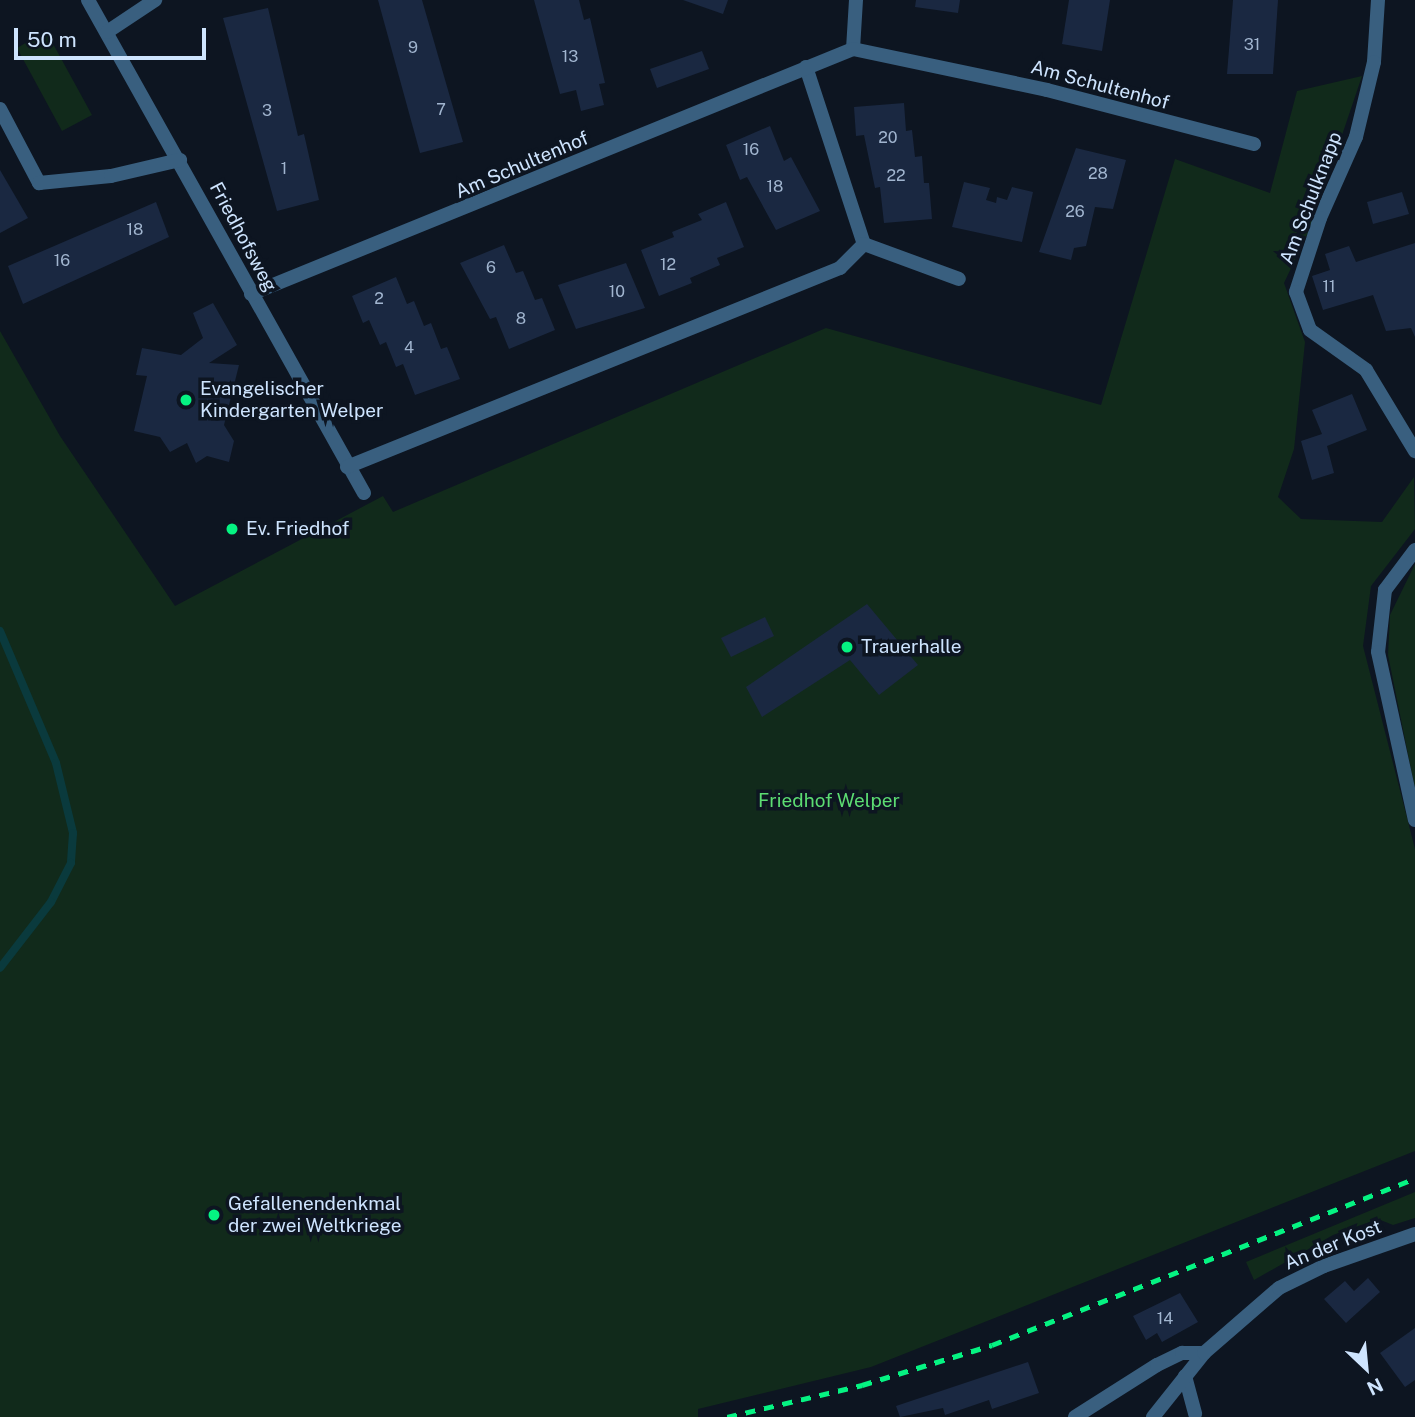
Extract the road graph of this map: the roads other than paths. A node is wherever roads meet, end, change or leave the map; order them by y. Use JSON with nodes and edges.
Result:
{"nodes":[{"id":1,"x":88,"y":0,"type":"edge"},
{"id":2,"x":155,"y":0,"type":"edge"},
{"id":3,"x":856,"y":0,"type":"edge"},
{"id":4,"x":1378,"y":0,"type":"edge"},
{"id":5,"x":107,"y":32,"type":"junction"},
{"id":6,"x":853,"y":49,"type":"junction"},
{"id":7,"x":806,"y":67,"type":"junction"},
{"id":8,"x":0,"y":109,"type":"edge"},
{"id":9,"x":1254,"y":144,"type":"dead end"},
{"id":10,"x":180,"y":160,"type":"junction"},
{"id":11,"x":864,"y":243,"type":"junction"},
{"id":12,"x":959,"y":279,"type":"dead end"},
{"id":13,"x":251,"y":294,"type":"junction"},
{"id":14,"x":1415,"y":451,"type":"edge"},
{"id":15,"x":347,"y":467,"type":"junction"},
{"id":16,"x":364,"y":493,"type":"dead end"},
{"id":17,"x":1415,"y":550,"type":"edge"},
{"id":18,"x":1415,"y":820,"type":"edge"},
{"id":19,"x":1415,"y":1234,"type":"edge"},
{"id":20,"x":1204,"y":1353,"type":"junction"},
{"id":21,"x":1185,"y":1376,"type":"junction"},
{"id":22,"x":1195,"y":1414,"type":"dead end"},
{"id":23,"x":1075,"y":1417,"type":"edge"},
{"id":24,"x":1153,"y":1417,"type":"edge"}],
"edges":[{"from":1,"to":5,"type":"street","name":"Friedhofsweg"},
{"from":2,"to":5,"type":"street"},
{"from":3,"to":6,"type":"street"},
{"from":4,"to":14,"type":"street","name":"Am Schulknapp"},
{"from":5,"to":10,"type":"street","name":"Friedhofsweg"},
{"from":6,"to":7,"type":"street","name":"Am Schultenhof"},
{"from":6,"to":9,"type":"street","name":"Am Schultenhof"},
{"from":7,"to":11,"type":"street"},
{"from":7,"to":13,"type":"street","name":"Am Schultenhof"},
{"from":8,"to":10,"type":"street"},
{"from":10,"to":13,"type":"street","name":"Friedhofsweg"},
{"from":11,"to":12,"type":"street"},
{"from":11,"to":15,"type":"street"},
{"from":13,"to":15,"type":"street","name":"Friedhofsweg"},
{"from":15,"to":16,"type":"street","name":"Friedhofsweg"},
{"from":17,"to":18,"type":"street"},
{"from":19,"to":20,"type":"street","name":"An der Kost"},
{"from":20,"to":21,"type":"street","name":"An der Kost"},
{"from":20,"to":23,"type":"street"},
{"from":21,"to":22,"type":"street"},
{"from":21,"to":24,"type":"street","name":"An der Kost"}]}
